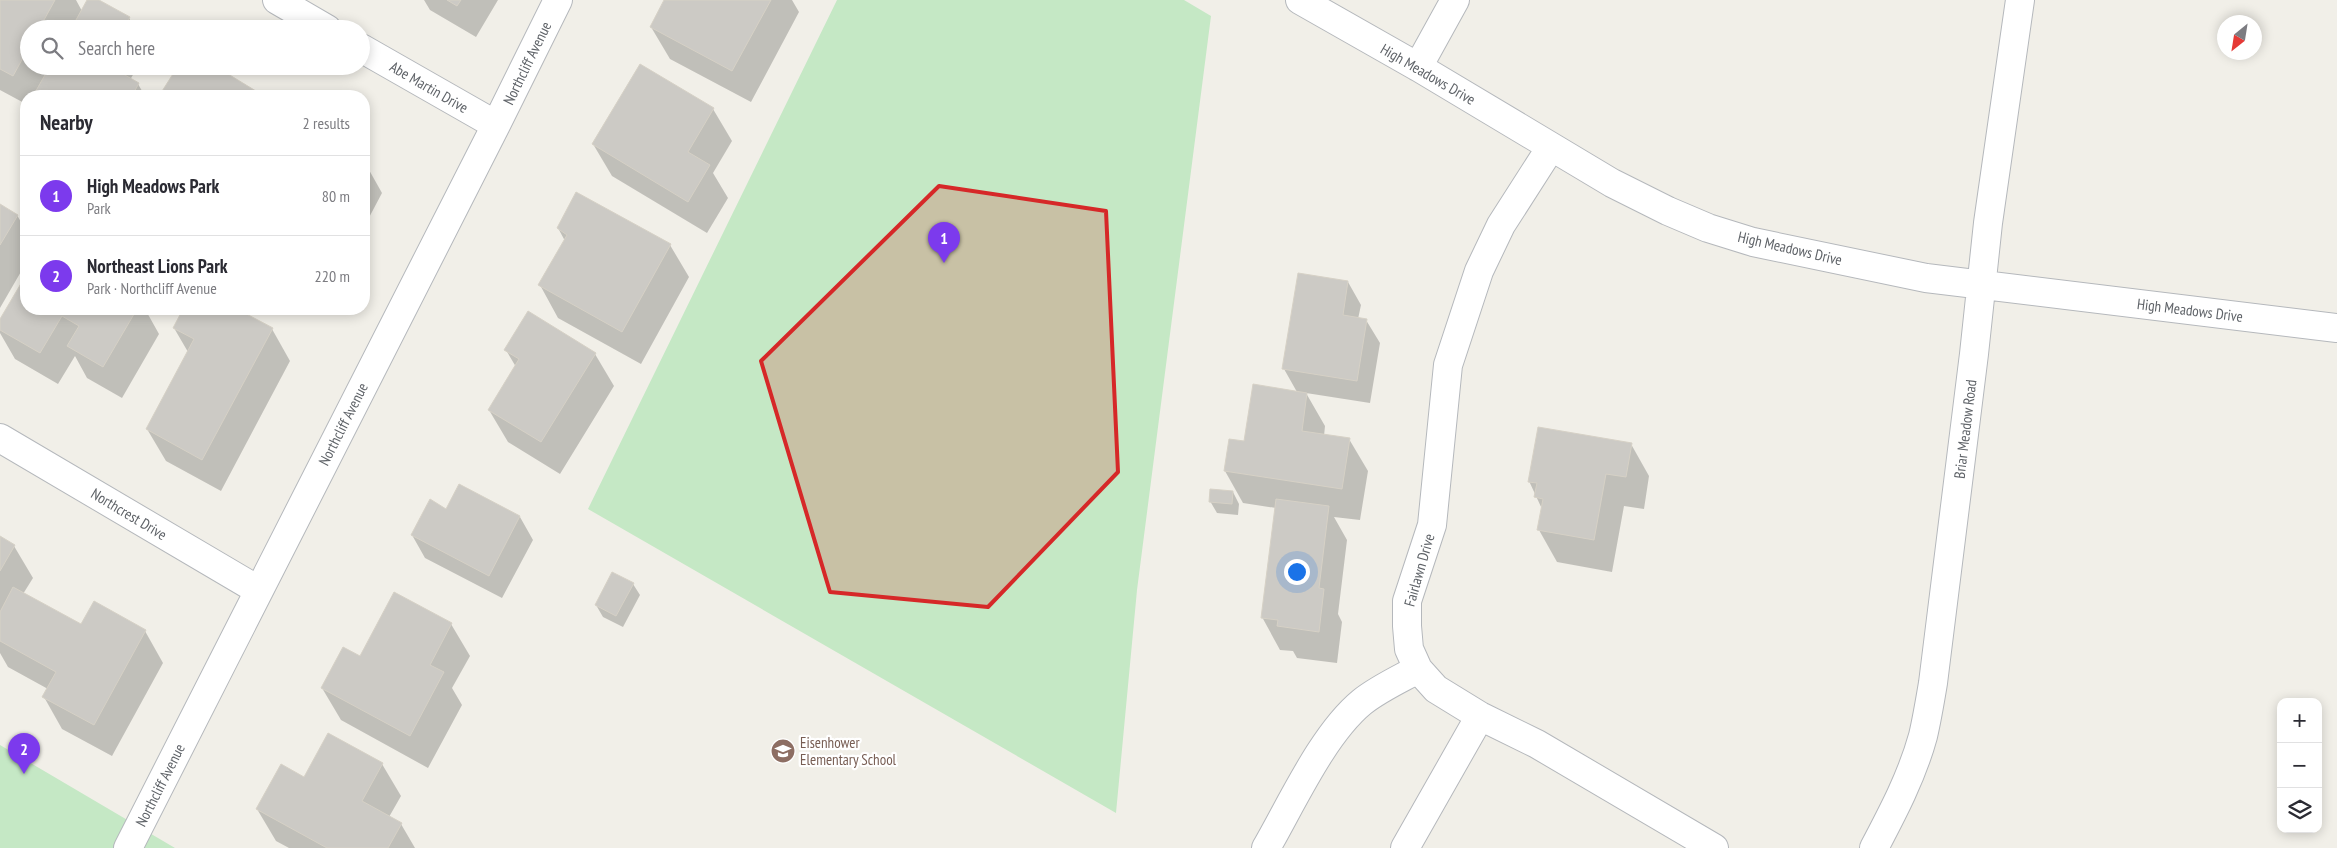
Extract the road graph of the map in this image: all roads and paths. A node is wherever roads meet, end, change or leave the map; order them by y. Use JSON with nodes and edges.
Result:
{"nodes":[{"id":1,"x":277,"y":0,"type":"edge"},
{"id":2,"x":558,"y":0,"type":"edge"},
{"id":3,"x":1300,"y":0,"type":"edge"},
{"id":4,"x":1455,"y":0,"type":"edge"},
{"id":5,"x":2020,"y":0,"type":"edge"},
{"id":6,"x":311,"y":20,"type":"edge"},
{"id":7,"x":370,"y":53,"type":"edge"},
{"id":8,"x":1418,"y":67,"type":"junction"},
{"id":9,"x":496,"y":125,"type":"junction"},
{"id":10,"x":1550,"y":146,"type":"junction"},
{"id":11,"x":1981,"y":285,"type":"junction"},
{"id":12,"x":2337,"y":328,"type":"edge"},
{"id":13,"x":0,"y":438,"type":"edge"},
{"id":14,"x":258,"y":590,"type":"junction"},
{"id":15,"x":1418,"y":669,"type":"junction"},
{"id":16,"x":1480,"y":716,"type":"junction"},
{"id":17,"x":128,"y":848,"type":"edge"},
{"id":18,"x":1266,"y":848,"type":"edge"},
{"id":19,"x":1405,"y":848,"type":"edge"},
{"id":20,"x":1714,"y":848,"type":"edge"},
{"id":21,"x":1874,"y":848,"type":"edge"}],
"edges":[{"from":1,"to":6,"type":"street"},
{"from":2,"to":9,"type":"street","name":"Northcliff Avenue"},
{"from":3,"to":8,"type":"street","name":"High Meadows Drive"},
{"from":4,"to":8,"type":"street"},
{"from":5,"to":11,"type":"street","name":"Briar Meadow Road"},
{"from":7,"to":9,"type":"street","name":"Abe Martin Drive"},
{"from":8,"to":10,"type":"street","name":"High Meadows Drive"},
{"from":9,"to":14,"type":"street","name":"Northcliff Avenue"},
{"from":10,"to":11,"type":"street","name":"High Meadows Drive"},
{"from":10,"to":15,"type":"street","name":"Fairlawn Drive"},
{"from":11,"to":12,"type":"street","name":"High Meadows Drive"},
{"from":11,"to":21,"type":"street","name":"Briar Meadow Road"},
{"from":13,"to":14,"type":"street","name":"Northcrest Drive"},
{"from":14,"to":17,"type":"street","name":"Northcliff Avenue"},
{"from":15,"to":16,"type":"street","name":"Fairlawn Drive"},
{"from":15,"to":18,"type":"street"},
{"from":16,"to":19,"type":"street"},
{"from":16,"to":20,"type":"street","name":"Fairlawn Drive"}]}
